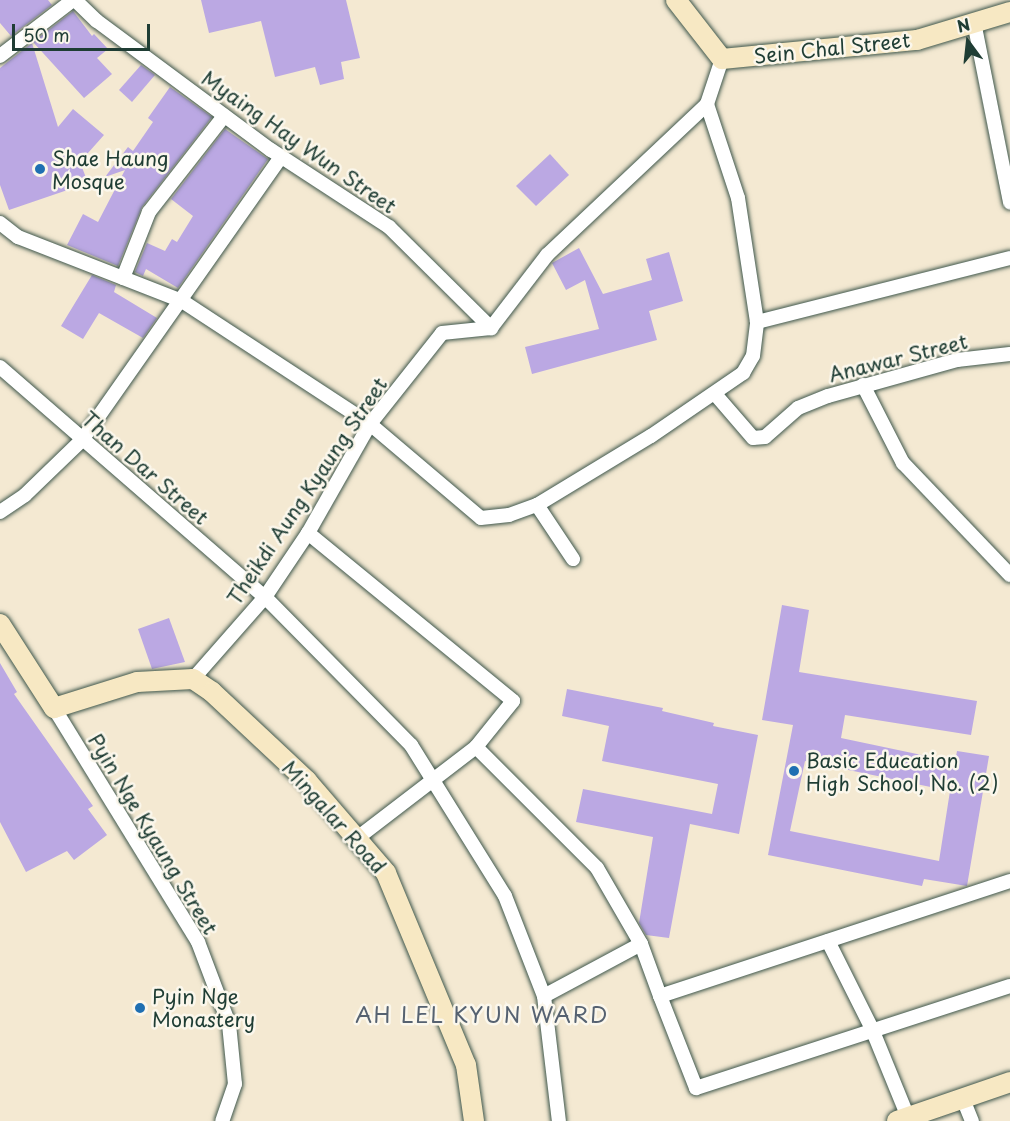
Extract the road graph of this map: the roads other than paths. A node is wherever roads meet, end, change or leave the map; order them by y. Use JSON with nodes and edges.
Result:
{"nodes":[{"id":1,"x":74,"y":0,"type":"edge"},
{"id":2,"x":676,"y":0,"type":"edge"},
{"id":3,"x":1010,"y":12,"type":"edge"},
{"id":4,"x":974,"y":22,"type":"junction"},
{"id":5,"x":0,"y":57,"type":"edge"},
{"id":6,"x":722,"y":59,"type":"junction"},
{"id":7,"x":707,"y":104,"type":"junction"},
{"id":8,"x":224,"y":116,"type":"junction"},
{"id":9,"x":282,"y":158,"type":"junction"},
{"id":10,"x":1010,"y":202,"type":"edge"},
{"id":11,"x":0,"y":223,"type":"edge"},
{"id":12,"x":1010,"y":258,"type":"edge"},
{"id":13,"x":123,"y":278,"type":"junction"},
{"id":14,"x":182,"y":301,"type":"junction"},
{"id":15,"x":757,"y":322,"type":"junction"},
{"id":16,"x":491,"y":328,"type":"junction"},
{"id":17,"x":1010,"y":354,"type":"edge"},
{"id":18,"x":0,"y":367,"type":"edge"},
{"id":19,"x":863,"y":385,"type":"junction"},
{"id":20,"x":715,"y":394,"type":"junction"},
{"id":21,"x":370,"y":424,"type":"junction"},
{"id":22,"x":82,"y":440,"type":"junction"},
{"id":23,"x":537,"y":505,"type":"junction"},
{"id":24,"x":0,"y":512,"type":"edge"},
{"id":25,"x":308,"y":533,"type":"junction"},
{"id":26,"x":573,"y":559,"type":"dead end"},
{"id":27,"x":1010,"y":575,"type":"edge"},
{"id":28,"x":265,"y":597,"type":"junction"},
{"id":29,"x":0,"y":624,"type":"edge"},
{"id":30,"x":193,"y":679,"type":"junction"},
{"id":31,"x":54,"y":708,"type":"junction"},
{"id":32,"x":476,"y":747,"type":"junction"},
{"id":33,"x":432,"y":781,"type":"junction"},
{"id":34,"x":356,"y":839,"type":"junction"},
{"id":35,"x":1010,"y":881,"type":"edge"},
{"id":36,"x":828,"y":941,"type":"junction"},
{"id":37,"x":641,"y":944,"type":"junction"},
{"id":38,"x":1010,"y":986,"type":"edge"},
{"id":39,"x":544,"y":996,"type":"junction"},
{"id":40,"x":660,"y":996,"type":"junction"},
{"id":41,"x":872,"y":1029,"type":"junction"},
{"id":42,"x":1010,"y":1082,"type":"edge"},
{"id":43,"x":963,"y":1099,"type":"junction"},
{"id":44,"x":903,"y":1119,"type":"edge"},
{"id":45,"x":222,"y":1121,"type":"edge"},
{"id":46,"x":474,"y":1121,"type":"edge"},
{"id":47,"x":559,"y":1121,"type":"edge"},
{"id":48,"x":972,"y":1121,"type":"edge"}],
"edges":[{"from":1,"to":5,"type":"street"},
{"from":1,"to":8,"type":"street","name":"Myaing Hay Wun Street"},
{"from":2,"to":6,"type":"main road"},
{"from":3,"to":4,"type":"main road","name":"Sein Chal Street"},
{"from":4,"to":6,"type":"main road","name":"Sein Chal Street"},
{"from":4,"to":10,"type":"street"},
{"from":6,"to":7,"type":"street"},
{"from":7,"to":15,"type":"street"},
{"from":7,"to":16,"type":"street"},
{"from":8,"to":9,"type":"street","name":"Myaing Hay Wun Street"},
{"from":8,"to":13,"type":"street"},
{"from":9,"to":14,"type":"street"},
{"from":9,"to":16,"type":"street","name":"Myaing Hay Wun Street"},
{"from":11,"to":13,"type":"street"},
{"from":12,"to":15,"type":"street"},
{"from":13,"to":14,"type":"street"},
{"from":14,"to":21,"type":"street"},
{"from":14,"to":22,"type":"street"},
{"from":15,"to":20,"type":"street"},
{"from":16,"to":21,"type":"street","name":"Theikdi Aung Kyaung Street"},
{"from":17,"to":19,"type":"street","name":"Anawar Street"},
{"from":18,"to":22,"type":"street","name":"Than Dar Street"},
{"from":19,"to":20,"type":"street","name":"Anawar Street"},
{"from":19,"to":27,"type":"street"},
{"from":20,"to":23,"type":"street"},
{"from":21,"to":23,"type":"street"},
{"from":21,"to":25,"type":"street","name":"Theikdi Aung Kyaung Street"},
{"from":22,"to":24,"type":"street"},
{"from":22,"to":28,"type":"street","name":"Than Dar Street"},
{"from":23,"to":26,"type":"street"},
{"from":25,"to":28,"type":"street","name":"Theikdi Aung Kyaung Street"},
{"from":25,"to":32,"type":"street"},
{"from":28,"to":30,"type":"street","name":"Theikdi Aung Kyaung Street"},
{"from":28,"to":33,"type":"street","name":"Than Dar Street"},
{"from":29,"to":31,"type":"main road"},
{"from":30,"to":31,"type":"main road"},
{"from":30,"to":34,"type":"main road","name":"Mingalar Road"},
{"from":31,"to":45,"type":"street","name":"Pyin Nge Kyaung Street"},
{"from":32,"to":33,"type":"street"},
{"from":32,"to":37,"type":"street"},
{"from":33,"to":34,"type":"street"},
{"from":33,"to":39,"type":"street","name":"Than Dar Street"},
{"from":34,"to":46,"type":"main road","name":"Mingalar Road"},
{"from":35,"to":36,"type":"street"},
{"from":36,"to":40,"type":"street"},
{"from":36,"to":41,"type":"street"},
{"from":37,"to":39,"type":"street"},
{"from":37,"to":40,"type":"street"},
{"from":38,"to":41,"type":"street"},
{"from":39,"to":47,"type":"street","name":"Than Dar Street"},
{"from":40,"to":41,"type":"street"},
{"from":41,"to":44,"type":"street"},
{"from":42,"to":43,"type":"main road"},
{"from":43,"to":44,"type":"main road"},
{"from":43,"to":48,"type":"street"}]}
